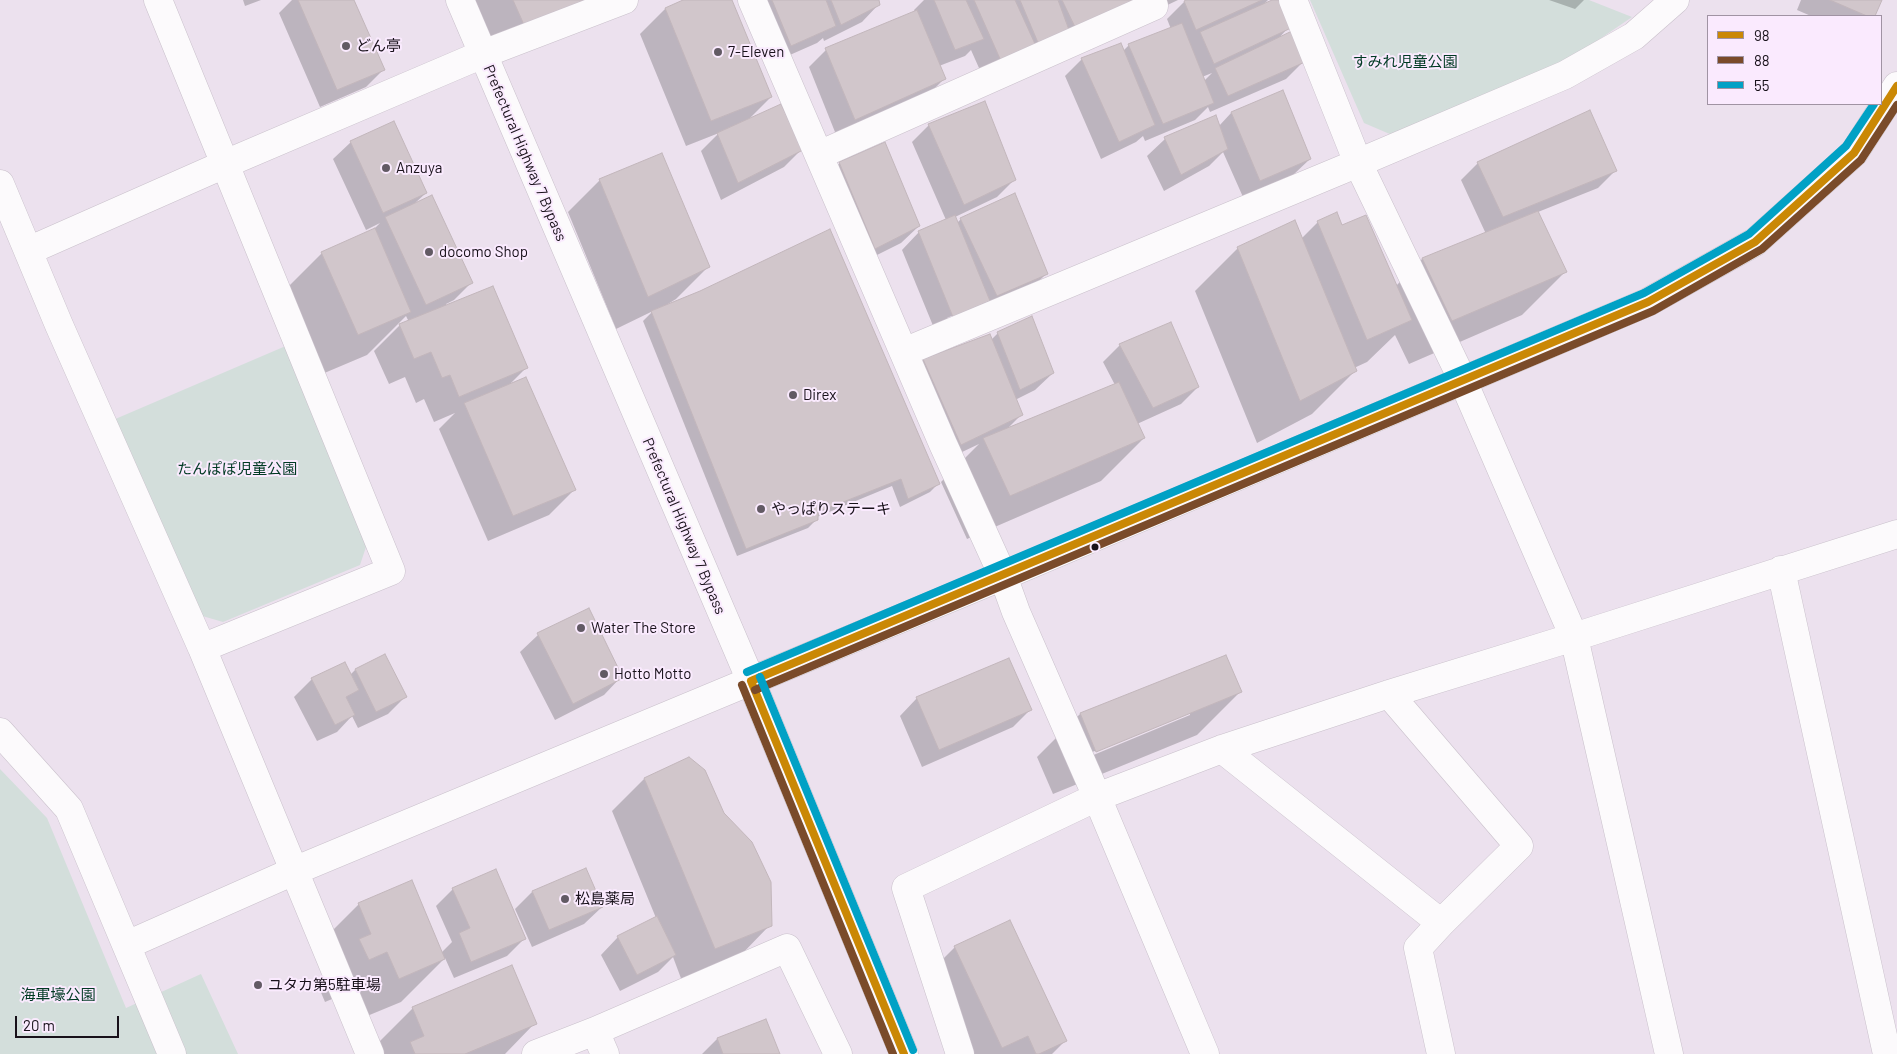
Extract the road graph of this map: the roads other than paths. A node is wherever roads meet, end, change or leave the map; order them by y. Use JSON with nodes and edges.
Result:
{"nodes":[{"id":1,"x":158,"y":0,"type":"edge"},
{"id":2,"x":460,"y":0,"type":"edge"},
{"id":3,"x":624,"y":0,"type":"edge"},
{"id":4,"x":752,"y":0,"type":"edge"},
{"id":5,"x":1152,"y":0,"type":"edge"},
{"id":6,"x":1293,"y":0,"type":"edge"},
{"id":7,"x":1675,"y":0,"type":"edge"},
{"id":8,"x":483,"y":54,"type":"junction"},
{"id":9,"x":1897,"y":86,"type":"edge"},
{"id":10,"x":819,"y":155,"type":"junction"},
{"id":11,"x":1358,"y":163,"type":"junction"},
{"id":12,"x":225,"y":164,"type":"junction"},
{"id":13,"x":0,"y":184,"type":"edge"},
{"id":14,"x":28,"y":251,"type":"junction"},
{"id":15,"x":904,"y":352,"type":"junction"},
{"id":16,"x":1464,"y":381,"type":"junction"},
{"id":17,"x":1897,"y":534,"type":"edge"},
{"id":18,"x":1781,"y":570,"type":"junction"},
{"id":19,"x":1003,"y":576,"type":"junction"},
{"id":20,"x":1574,"y":638,"type":"junction"},
{"id":21,"x":202,"y":648,"type":"junction"},
{"id":22,"x":752,"y":681,"type":"junction"},
{"id":23,"x":1389,"y":694,"type":"junction"},
{"id":24,"x":0,"y":732,"type":"edge"},
{"id":25,"x":1222,"y":749,"type":"junction"},
{"id":26,"x":1097,"y":797,"type":"junction"},
{"id":27,"x":294,"y":872,"type":"junction"},
{"id":28,"x":1441,"y":923,"type":"junction"},
{"id":29,"x":127,"y":945,"type":"junction"},
{"id":30,"x":600,"y":1042,"type":"edge"},
{"id":31,"x":172,"y":1054,"type":"edge"},
{"id":32,"x":370,"y":1054,"type":"edge"},
{"id":33,"x":536,"y":1054,"type":"edge"},
{"id":34,"x":838,"y":1054,"type":"edge"},
{"id":35,"x":904,"y":1054,"type":"edge"},
{"id":36,"x":960,"y":1054,"type":"edge"},
{"id":37,"x":1205,"y":1054,"type":"edge"},
{"id":38,"x":1440,"y":1054,"type":"edge"},
{"id":39,"x":1669,"y":1054,"type":"edge"},
{"id":40,"x":1887,"y":1054,"type":"edge"}],
"edges":[{"from":1,"to":12,"type":"street"},
{"from":2,"to":8,"type":"street","name":"Prefectural Highway 7 Bypass"},
{"from":3,"to":8,"type":"street"},
{"from":4,"to":10,"type":"street"},
{"from":5,"to":10,"type":"street"},
{"from":6,"to":11,"type":"street"},
{"from":7,"to":11,"type":"street"},
{"from":8,"to":12,"type":"street"},
{"from":8,"to":22,"type":"street","name":"Prefectural Highway 7 Bypass"},
{"from":9,"to":16,"type":"street"},
{"from":10,"to":15,"type":"street"},
{"from":11,"to":15,"type":"street"},
{"from":11,"to":16,"type":"street"},
{"from":12,"to":14,"type":"street"},
{"from":12,"to":21,"type":"street"},
{"from":13,"to":14,"type":"street"},
{"from":14,"to":21,"type":"street"},
{"from":15,"to":19,"type":"street"},
{"from":16,"to":19,"type":"street"},
{"from":16,"to":20,"type":"street"},
{"from":17,"to":18,"type":"street"},
{"from":18,"to":20,"type":"street"},
{"from":18,"to":40,"type":"street"},
{"from":19,"to":22,"type":"street"},
{"from":19,"to":26,"type":"street"},
{"from":20,"to":23,"type":"street"},
{"from":20,"to":39,"type":"street"},
{"from":21,"to":27,"type":"street"},
{"from":22,"to":27,"type":"street"},
{"from":22,"to":35,"type":"street","name":"Prefectural Highway 7 Bypass"},
{"from":23,"to":25,"type":"street"},
{"from":23,"to":28,"type":"street"},
{"from":24,"to":29,"type":"street"},
{"from":25,"to":26,"type":"street"},
{"from":25,"to":28,"type":"street"},
{"from":26,"to":36,"type":"street"},
{"from":26,"to":37,"type":"street"},
{"from":27,"to":29,"type":"street"},
{"from":27,"to":32,"type":"street"},
{"from":28,"to":38,"type":"street"},
{"from":29,"to":31,"type":"street"},
{"from":30,"to":33,"type":"street"},
{"from":30,"to":34,"type":"street"}]}
